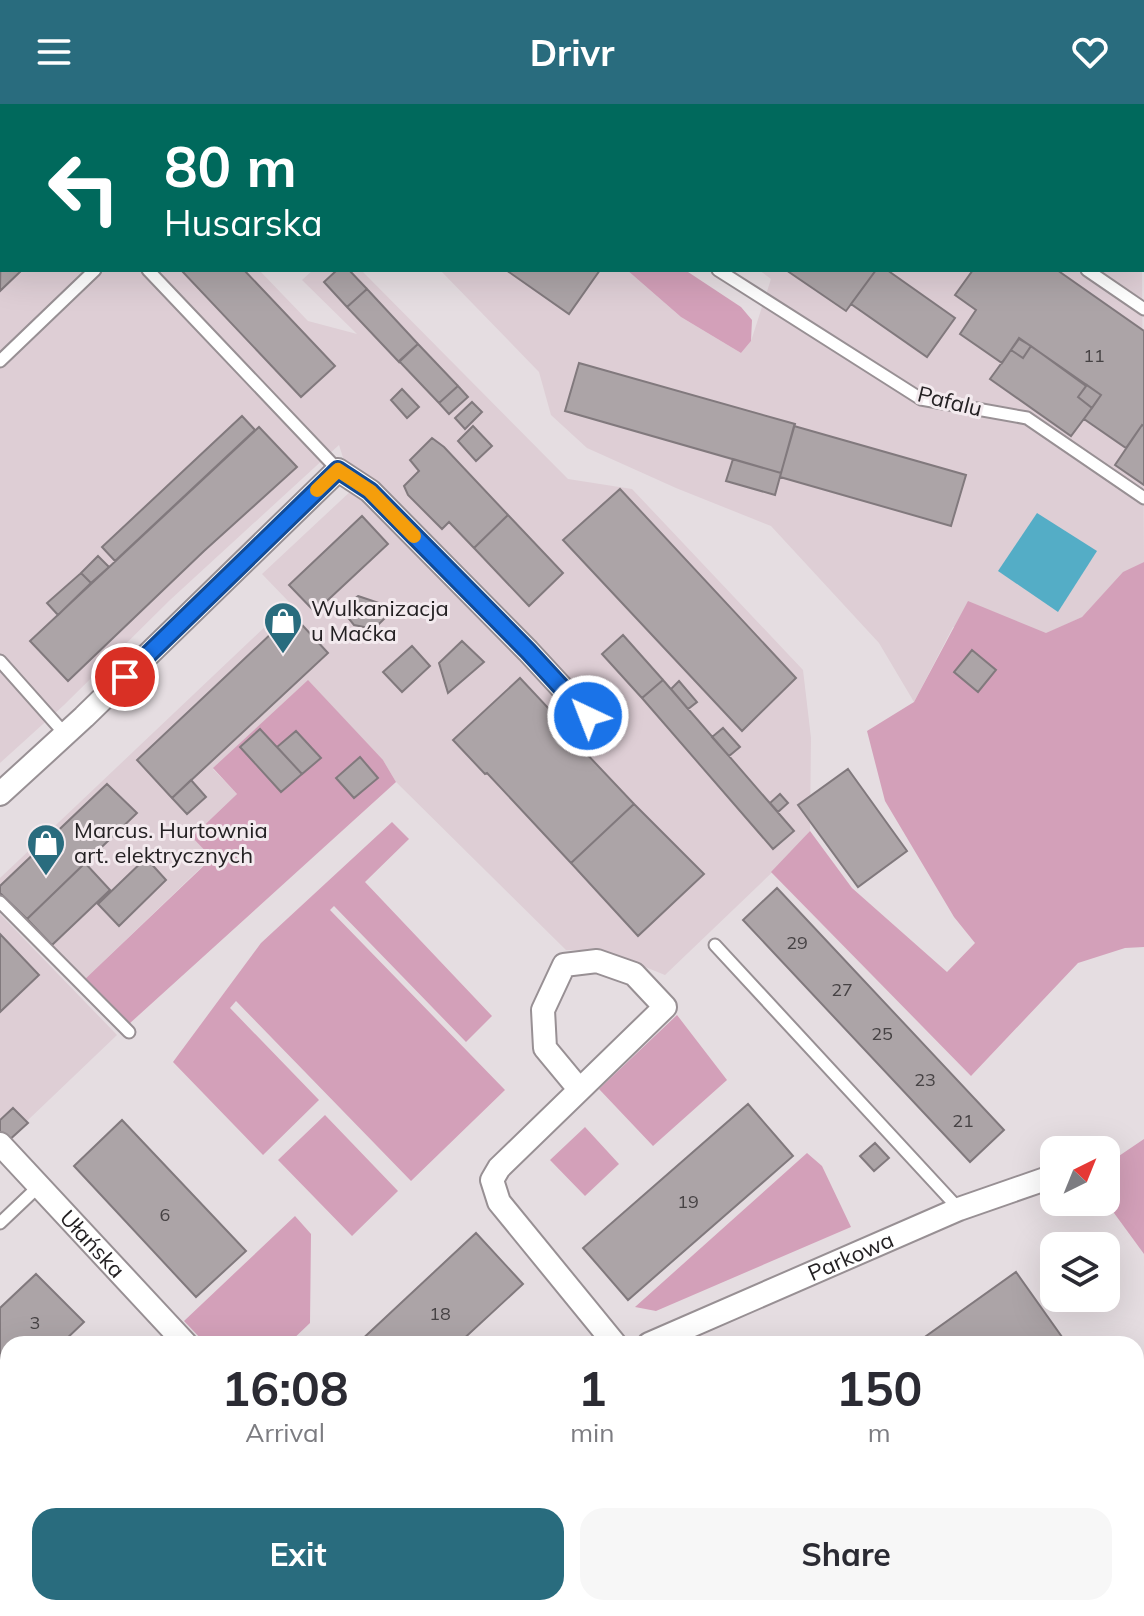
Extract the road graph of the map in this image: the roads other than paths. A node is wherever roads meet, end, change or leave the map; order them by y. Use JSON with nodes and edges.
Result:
{"nodes":[{"id":1,"x":93,"y":272,"type":"edge"},
{"id":2,"x":150,"y":272,"type":"edge"},
{"id":3,"x":721,"y":272,"type":"edge"},
{"id":4,"x":1090,"y":272,"type":"edge"},
{"id":5,"x":1144,"y":309,"type":"edge"},
{"id":6,"x":0,"y":361,"type":"edge"},
{"id":7,"x":338,"y":470,"type":"junction"},
{"id":8,"x":1144,"y":498,"type":"edge"},
{"id":9,"x":0,"y":661,"type":"edge"},
{"id":10,"x":588,"y":716,"type":"dead end"},
{"id":11,"x":65,"y":734,"type":"junction"},
{"id":12,"x":0,"y":794,"type":"edge"},
{"id":13,"x":0,"y":902,"type":"edge"},
{"id":14,"x":715,"y":945,"type":"dead end"},
{"id":15,"x":129,"y":1032,"type":"dead end"},
{"id":16,"x":579,"y":1089,"type":"junction"},
{"id":17,"x":0,"y":1144,"type":"edge"},
{"id":18,"x":1040,"y":1181,"type":"edge"},
{"id":19,"x":39,"y":1186,"type":"junction"},
{"id":20,"x":959,"y":1209,"type":"junction"},
{"id":21,"x":0,"y":1223,"type":"edge"},
{"id":22,"x":171,"y":1336,"type":"edge"},
{"id":23,"x":608,"y":1336,"type":"edge"},
{"id":24,"x":690,"y":1336,"type":"edge"}],
"edges":[{"from":1,"to":6,"type":"lane"},
{"from":2,"to":7,"type":"lane"},
{"from":3,"to":8,"type":"lane","name":"Pafalu"},
{"from":4,"to":5,"type":"lane"},
{"from":7,"to":10,"type":"street"},
{"from":7,"to":11,"type":"street"},
{"from":9,"to":11,"type":"lane"},
{"from":11,"to":12,"type":"street"},
{"from":13,"to":15,"type":"lane"},
{"from":14,"to":20,"type":"lane"},
{"from":16,"to":16,"type":"street"},
{"from":16,"to":23,"type":"street"},
{"from":17,"to":19,"type":"street","name":"Ułańska"},
{"from":18,"to":20,"type":"street","name":"Parkowa"},
{"from":19,"to":21,"type":"lane"},
{"from":19,"to":22,"type":"street","name":"Ułańska"},
{"from":20,"to":24,"type":"street","name":"Parkowa"}]}
